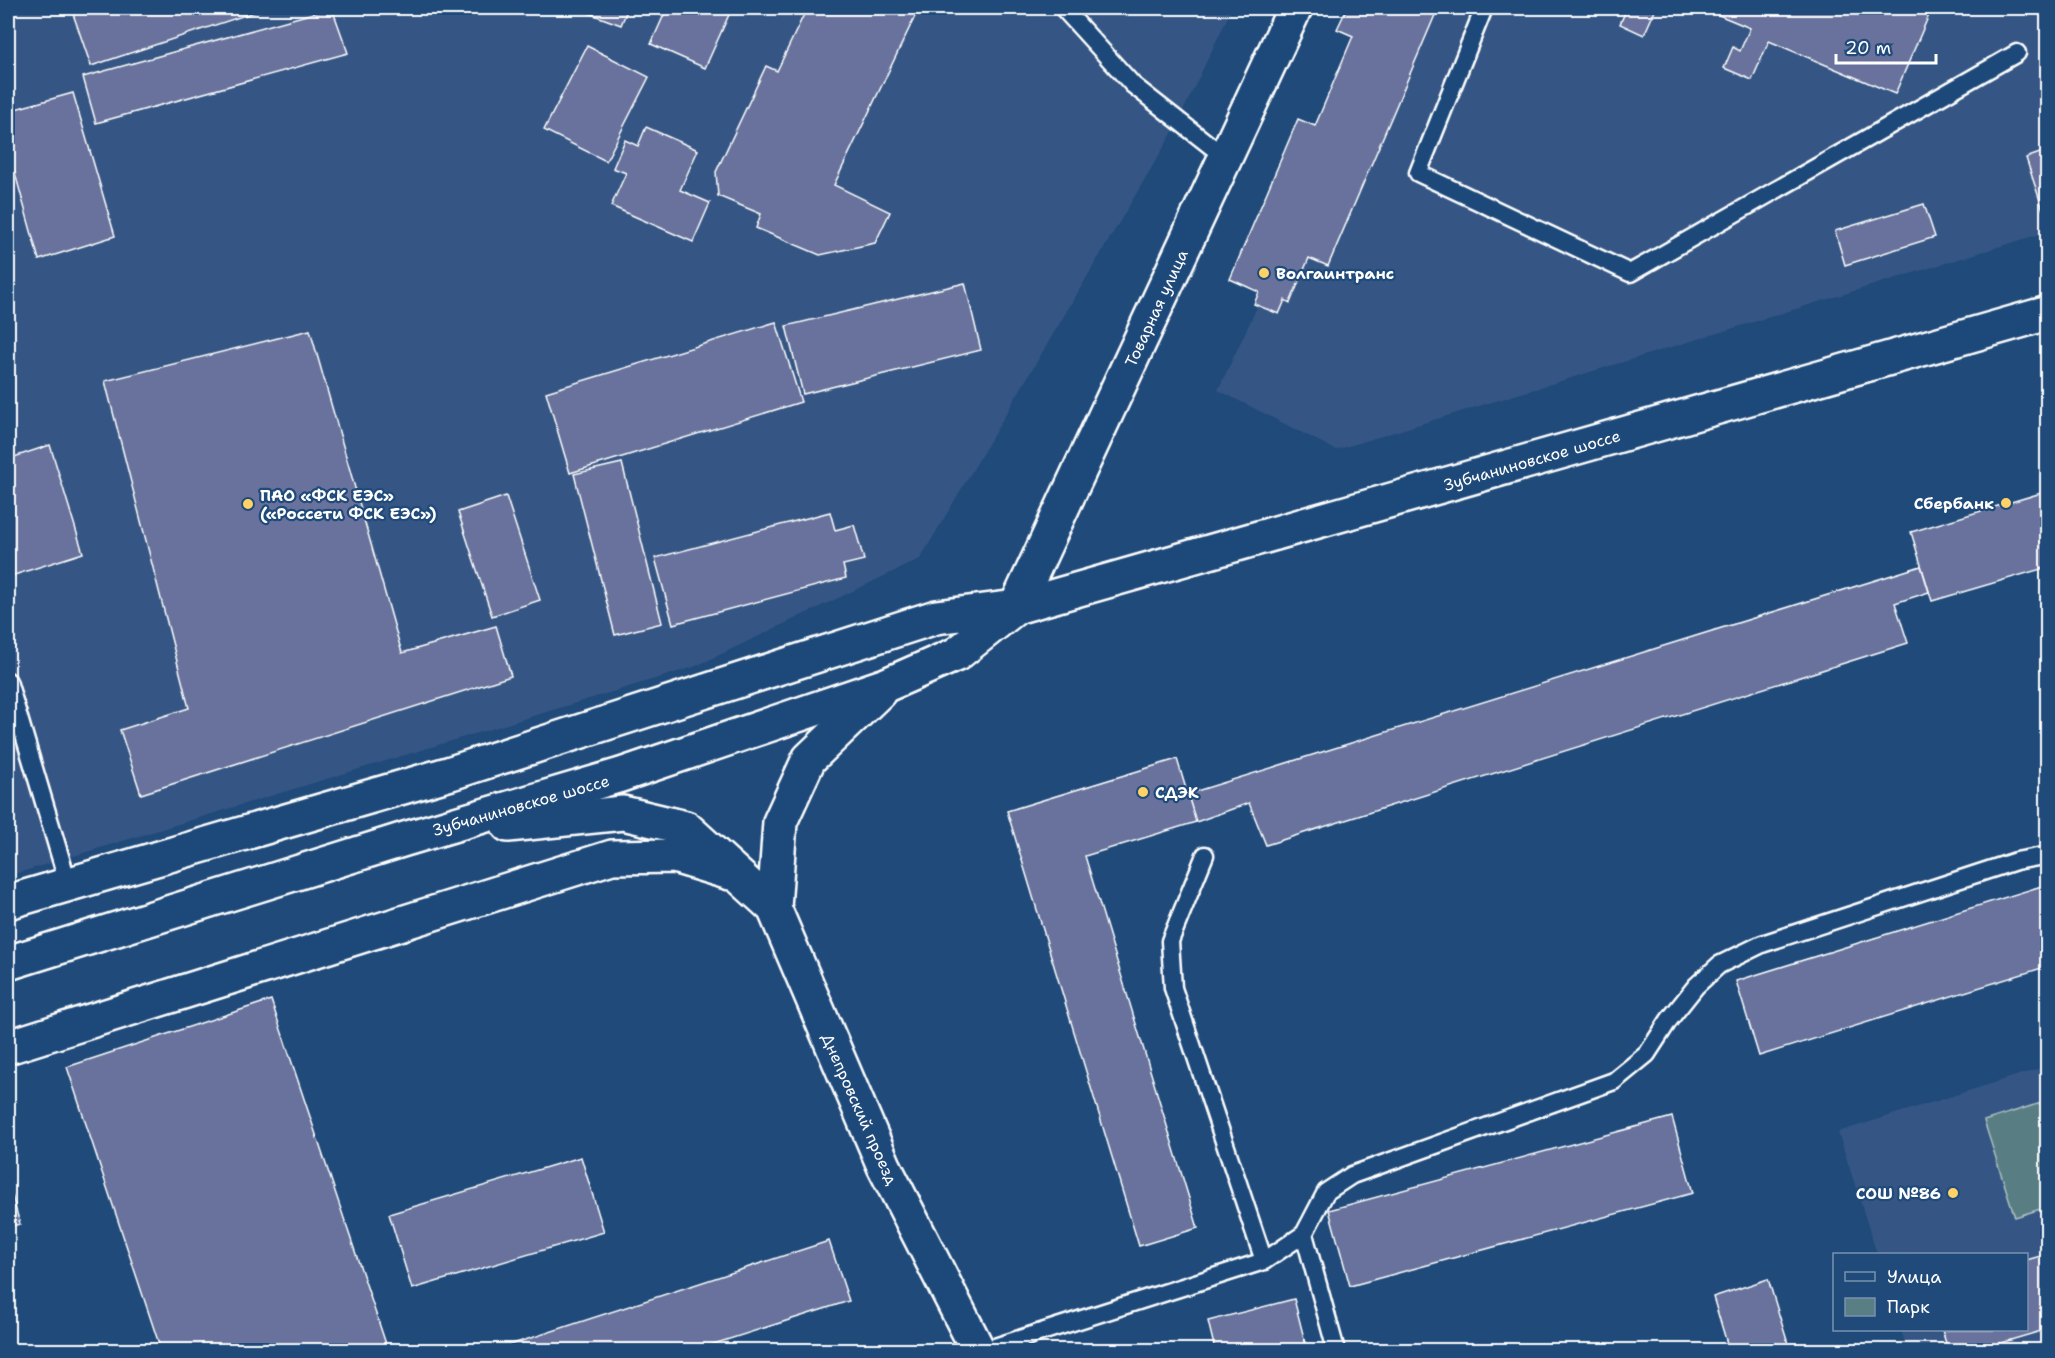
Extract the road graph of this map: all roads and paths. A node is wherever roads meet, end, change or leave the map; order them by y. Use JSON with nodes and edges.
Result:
{"nodes":[{"id":1,"x":1063,"y":8,"type":"edge"},
{"id":2,"x":1295,"y":8,"type":"edge"},
{"id":3,"x":1484,"y":8,"type":"edge"},
{"id":4,"x":2017,"y":53,"type":"dead end"},
{"id":5,"x":1226,"y":158,"type":"junction"},
{"id":6,"x":2048,"y":313,"type":"edge"},
{"id":7,"x":1016,"y":607,"type":"junction"},
{"id":8,"x":8,"y":681,"type":"edge"},
{"id":9,"x":886,"y":685,"type":"junction"},
{"id":10,"x":451,"y":773,"type":"junction"},
{"id":11,"x":405,"y":839,"type":"junction"},
{"id":12,"x":1205,"y":855,"type":"dead end"},
{"id":13,"x":2048,"y":855,"type":"edge"},
{"id":14,"x":735,"y":875,"type":"junction"},
{"id":15,"x":68,"y":883,"type":"junction"},
{"id":16,"x":8,"y":902,"type":"edge"},
{"id":17,"x":774,"y":908,"type":"junction"},
{"id":18,"x":8,"y":963,"type":"edge"},
{"id":19,"x":8,"y":1047,"type":"edge"},
{"id":20,"x":1304,"y":1234,"type":"junction"},
{"id":21,"x":1264,"y":1261,"type":"junction"},
{"id":22,"x":978,"y":1350,"type":"edge"},
{"id":23,"x":985,"y":1350,"type":"edge"},
{"id":24,"x":1336,"y":1350,"type":"edge"}],
"edges":[{"from":1,"to":5,"type":"lane"},
{"from":2,"to":5,"type":"main road","name":"Товарная улица"},
{"from":3,"to":4,"type":"lane"},
{"from":5,"to":7,"type":"main road","name":"Товарная улица"},
{"from":6,"to":7,"type":"main road","name":"Зубчаниновское шоссе"},
{"from":7,"to":9,"type":"main road","name":"Зубчаниновское шоссе"},
{"from":7,"to":10,"type":"main road","name":"Зубчаниновское шоссе"},
{"from":8,"to":15,"type":"lane"},
{"from":9,"to":11,"type":"main road","name":"Зубчаниновское шоссе"},
{"from":9,"to":17,"type":"main road"},
{"from":10,"to":11,"type":"main road"},
{"from":10,"to":15,"type":"main road","name":"Зубчаниновское шоссе"},
{"from":11,"to":14,"type":"main road","name":"Днепровский проезд"},
{"from":11,"to":18,"type":"main road","name":"Зубчаниновское шоссе"},
{"from":12,"to":21,"type":"lane"},
{"from":13,"to":20,"type":"lane"},
{"from":14,"to":17,"type":"main road","name":"Днепровский проезд"},
{"from":14,"to":19,"type":"main road"},
{"from":15,"to":16,"type":"main road","name":"Зубчаниновское шоссе"},
{"from":17,"to":22,"type":"main road","name":"Днепровский проезд"},
{"from":20,"to":21,"type":"lane"},
{"from":20,"to":24,"type":"lane"},
{"from":21,"to":23,"type":"lane"}]}
